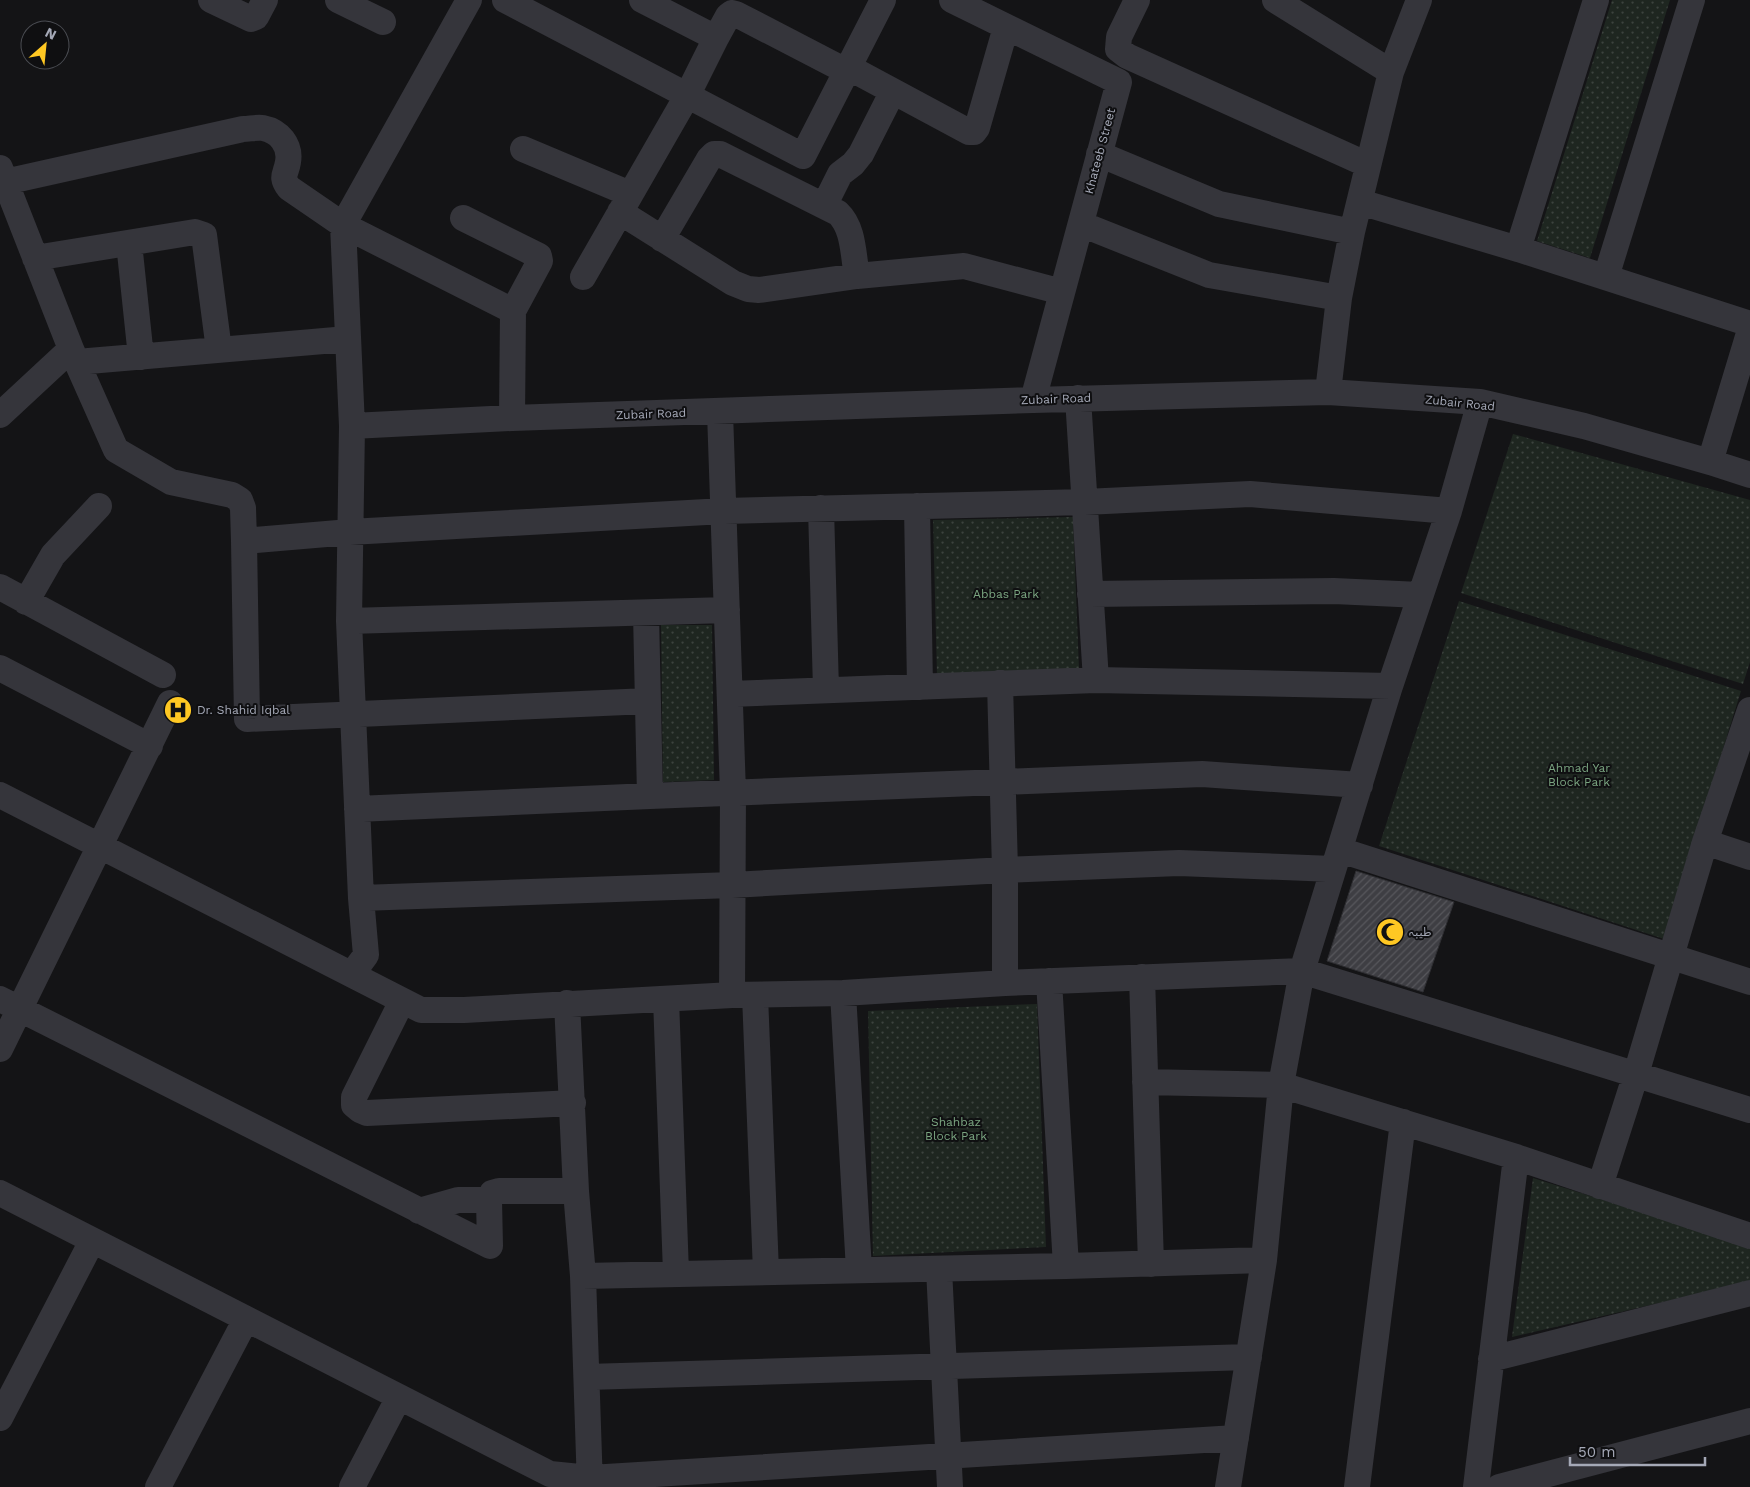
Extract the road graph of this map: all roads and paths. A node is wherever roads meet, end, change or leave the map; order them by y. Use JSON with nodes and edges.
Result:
{"nodes":[{"id":1,"x":211,"y":0,"type":"edge"},
{"id":2,"x":265,"y":0,"type":"edge"},
{"id":3,"x":338,"y":0,"type":"edge"},
{"id":4,"x":469,"y":0,"type":"edge"},
{"id":5,"x":505,"y":0,"type":"edge"},
{"id":6,"x":642,"y":0,"type":"edge"},
{"id":7,"x":883,"y":0,"type":"edge"},
{"id":8,"x":952,"y":0,"type":"edge"},
{"id":9,"x":1137,"y":0,"type":"edge"},
{"id":10,"x":1275,"y":0,"type":"edge"},
{"id":11,"x":1419,"y":0,"type":"edge"},
{"id":12,"x":1596,"y":0,"type":"edge"},
{"id":13,"x":1692,"y":0,"type":"edge"},
{"id":14,"x":383,"y":22,"type":"dead end"},
{"id":15,"x":1006,"y":27,"type":"junction"},
{"id":16,"x":716,"y":38,"type":"junction"},
{"id":17,"x":1127,"y":56,"type":"junction"},
{"id":18,"x":847,"y":69,"type":"junction"},
{"id":19,"x":1391,"y":72,"type":"junction"},
{"id":20,"x":1119,"y":82,"type":"junction"},
{"id":21,"x":893,"y":91,"type":"junction"},
{"id":22,"x":687,"y":96,"type":"junction"},
{"id":23,"x":523,"y":149,"type":"dead end"},
{"id":24,"x":1100,"y":154,"type":"junction"},
{"id":25,"x":1368,"y":165,"type":"junction"},
{"id":26,"x":3,"y":175,"type":"edge"},
{"id":27,"x":1360,"y":202,"type":"junction"},
{"id":28,"x":625,"y":203,"type":"junction"},
{"id":29,"x":824,"y":206,"type":"junction"},
{"id":30,"x":463,"y":218,"type":"dead end"},
{"id":31,"x":343,"y":224,"type":"junction"},
{"id":32,"x":1080,"y":224,"type":"junction"},
{"id":33,"x":1352,"y":232,"type":"junction"},
{"id":34,"x":662,"y":238,"type":"junction"},
{"id":35,"x":129,"y":243,"type":"junction"},
{"id":36,"x":1518,"y":249,"type":"junction"},
{"id":37,"x":35,"y":258,"type":"junction"},
{"id":38,"x":857,"y":276,"type":"junction"},
{"id":39,"x":583,"y":277,"type":"dead end"},
{"id":40,"x":1606,"y":277,"type":"junction"},
{"id":41,"x":1062,"y":292,"type":"junction"},
{"id":42,"x":1339,"y":298,"type":"junction"},
{"id":43,"x":513,"y":311,"type":"junction"},
{"id":44,"x":1750,"y":324,"type":"edge"},
{"id":45,"x":1750,"y":330,"type":"edge"},
{"id":46,"x":348,"y":339,"type":"junction"},
{"id":47,"x":220,"y":350,"type":"junction"},
{"id":48,"x":74,"y":356,"type":"junction"},
{"id":49,"x":141,"y":357,"type":"junction"},
{"id":50,"x":1328,"y":392,"type":"junction"},
{"id":51,"x":1078,"y":398,"type":"junction"},
{"id":52,"x":1033,"y":400,"type":"junction"},
{"id":53,"x":1480,"y":402,"type":"junction"},
{"id":54,"x":720,"y":412,"type":"junction"},
{"id":55,"x":0,"y":415,"type":"edge"},
{"id":56,"x":512,"y":418,"type":"junction"},
{"id":57,"x":352,"y":426,"type":"junction"},
{"id":58,"x":1710,"y":462,"type":"junction"},
{"id":59,"x":1750,"y":475,"type":"edge"},
{"id":60,"x":1085,"y":502,"type":"junction"},
{"id":61,"x":99,"y":506,"type":"dead end"},
{"id":62,"x":917,"y":506,"type":"junction"},
{"id":63,"x":821,"y":508,"type":"junction"},
{"id":64,"x":724,"y":511,"type":"junction"},
{"id":65,"x":1449,"y":511,"type":"junction"},
{"id":66,"x":350,"y":532,"type":"junction"},
{"id":67,"x":244,"y":541,"type":"junction"},
{"id":68,"x":0,"y":587,"type":"edge"},
{"id":69,"x":1090,"y":594,"type":"junction"},
{"id":70,"x":1420,"y":595,"type":"junction"},
{"id":71,"x":26,"y":602,"type":"junction"},
{"id":72,"x":727,"y":610,"type":"junction"},
{"id":73,"x":646,"y":613,"type":"junction"},
{"id":74,"x":349,"y":621,"type":"junction"},
{"id":75,"x":0,"y":668,"type":"edge"},
{"id":76,"x":163,"y":675,"type":"dead end"},
{"id":77,"x":1096,"y":680,"type":"junction"},
{"id":78,"x":1000,"y":684,"type":"junction"},
{"id":79,"x":1390,"y":686,"type":"junction"},
{"id":80,"x":920,"y":687,"type":"junction"},
{"id":81,"x":826,"y":690,"type":"junction"},
{"id":82,"x":730,"y":694,"type":"junction"},
{"id":83,"x":648,"y":701,"type":"junction"},
{"id":84,"x":170,"y":703,"type":"dead end"},
{"id":85,"x":1750,"y":710,"type":"edge"},
{"id":86,"x":352,"y":715,"type":"junction"},
{"id":87,"x":1746,"y":737,"type":"edge"},
{"id":88,"x":150,"y":746,"type":"junction"},
{"id":89,"x":1003,"y":783,"type":"junction"},
{"id":90,"x":1360,"y":785,"type":"junction"},
{"id":91,"x":733,"y":792,"type":"junction"},
{"id":92,"x":0,"y":795,"type":"edge"},
{"id":93,"x":650,"y":796,"type":"junction"},
{"id":94,"x":357,"y":809,"type":"junction"},
{"id":95,"x":1705,"y":842,"type":"junction"},
{"id":96,"x":100,"y":847,"type":"junction"},
{"id":97,"x":1750,"y":856,"type":"edge"},
{"id":98,"x":1336,"y":859,"type":"junction"},
{"id":99,"x":1005,"y":870,"type":"junction"},
{"id":100,"x":732,"y":885,"type":"junction"},
{"id":101,"x":361,"y":898,"type":"junction"},
{"id":102,"x":1671,"y":957,"type":"junction"},
{"id":103,"x":1302,"y":971,"type":"junction"},
{"id":104,"x":352,"y":974,"type":"junction"},
{"id":105,"x":1142,"y":977,"type":"junction"},
{"id":106,"x":1049,"y":981,"type":"junction"},
{"id":107,"x":1750,"y":982,"type":"edge"},
{"id":108,"x":1005,"y":983,"type":"junction"},
{"id":109,"x":843,"y":993,"type":"junction"},
{"id":110,"x":744,"y":995,"type":"junction"},
{"id":111,"x":666,"y":999,"type":"junction"},
{"id":112,"x":402,"y":1001,"type":"junction"},
{"id":113,"x":567,"y":1003,"type":"junction"},
{"id":114,"x":10,"y":1004,"type":"edge"},
{"id":115,"x":0,"y":1050,"type":"edge"},
{"id":116,"x":1636,"y":1074,"type":"junction"},
{"id":117,"x":1145,"y":1082,"type":"junction"},
{"id":118,"x":1282,"y":1085,"type":"junction"},
{"id":119,"x":573,"y":1103,"type":"junction"},
{"id":120,"x":1750,"y":1110,"type":"edge"},
{"id":121,"x":1403,"y":1122,"type":"junction"},
{"id":122,"x":1516,"y":1157,"type":"junction"},
{"id":123,"x":1600,"y":1186,"type":"junction"},
{"id":124,"x":576,"y":1191,"type":"junction"},
{"id":125,"x":0,"y":1193,"type":"edge"},
{"id":126,"x":489,"y":1200,"type":"junction"},
{"id":127,"x":419,"y":1211,"type":"junction"},
{"id":128,"x":1750,"y":1236,"type":"edge"},
{"id":129,"x":92,"y":1241,"type":"junction"},
{"id":130,"x":1264,"y":1260,"type":"junction"},
{"id":131,"x":1151,"y":1264,"type":"junction"},
{"id":132,"x":1066,"y":1266,"type":"junction"},
{"id":133,"x":939,"y":1268,"type":"junction"},
{"id":134,"x":859,"y":1270,"type":"junction"},
{"id":135,"x":766,"y":1272,"type":"junction"},
{"id":136,"x":676,"y":1273,"type":"junction"},
{"id":137,"x":583,"y":1276,"type":"junction"},
{"id":138,"x":1750,"y":1293,"type":"edge"},
{"id":139,"x":246,"y":1319,"type":"junction"},
{"id":140,"x":1249,"y":1357,"type":"junction"},
{"id":141,"x":1491,"y":1358,"type":"junction"},
{"id":142,"x":944,"y":1366,"type":"junction"},
{"id":143,"x":587,"y":1377,"type":"junction"},
{"id":144,"x":399,"y":1398,"type":"junction"},
{"id":145,"x":0,"y":1418,"type":"edge"},
{"id":146,"x":1750,"y":1421,"type":"edge"},
{"id":147,"x":1236,"y":1438,"type":"junction"},
{"id":148,"x":948,"y":1456,"type":"junction"},
{"id":149,"x":547,"y":1481,"type":"edge"},
{"id":150,"x":590,"y":1483,"type":"edge"},
{"id":151,"x":158,"y":1487,"type":"edge"},
{"id":152,"x":352,"y":1487,"type":"edge"},
{"id":153,"x":950,"y":1487,"type":"edge"},
{"id":154,"x":1228,"y":1487,"type":"edge"},
{"id":155,"x":1357,"y":1487,"type":"edge"},
{"id":156,"x":1476,"y":1487,"type":"edge"},
{"id":157,"x":1499,"y":1487,"type":"edge"}],
"edges":[{"from":1,"to":2,"type":"street"},
{"from":3,"to":14,"type":"street"},
{"from":4,"to":31,"type":"street"},
{"from":5,"to":22,"type":"street"},
{"from":6,"to":16,"type":"street"},
{"from":7,"to":18,"type":"street"},
{"from":8,"to":15,"type":"street"},
{"from":9,"to":17,"type":"street"},
{"from":10,"to":19,"type":"street"},
{"from":11,"to":19,"type":"street"},
{"from":12,"to":36,"type":"street"},
{"from":13,"to":40,"type":"street"},
{"from":15,"to":20,"type":"street"},
{"from":15,"to":21,"type":"street"},
{"from":16,"to":18,"type":"street"},
{"from":16,"to":22,"type":"street"},
{"from":17,"to":20,"type":"street","name":"Khateeb Street"},
{"from":17,"to":25,"type":"street"},
{"from":18,"to":21,"type":"street"},
{"from":18,"to":22,"type":"street"},
{"from":19,"to":25,"type":"street"},
{"from":20,"to":24,"type":"street","name":"Khateeb Street"},
{"from":21,"to":29,"type":"street"},
{"from":22,"to":28,"type":"street"},
{"from":23,"to":28,"type":"street"},
{"from":24,"to":32,"type":"street","name":"Khateeb Street"},
{"from":24,"to":33,"type":"street"},
{"from":25,"to":27,"type":"street"},
{"from":26,"to":31,"type":"street"},
{"from":26,"to":37,"type":"street"},
{"from":27,"to":33,"type":"street"},
{"from":27,"to":36,"type":"street"},
{"from":28,"to":34,"type":"street"},
{"from":28,"to":39,"type":"street"},
{"from":29,"to":34,"type":"street"},
{"from":29,"to":38,"type":"street"},
{"from":30,"to":43,"type":"street"},
{"from":31,"to":43,"type":"street"},
{"from":31,"to":46,"type":"street"},
{"from":32,"to":41,"type":"street","name":"Khateeb Street"},
{"from":32,"to":42,"type":"street"},
{"from":33,"to":42,"type":"street"},
{"from":34,"to":38,"type":"street"},
{"from":35,"to":37,"type":"street"},
{"from":35,"to":47,"type":"street"},
{"from":35,"to":49,"type":"street"},
{"from":36,"to":40,"type":"street"},
{"from":37,"to":48,"type":"street"},
{"from":38,"to":41,"type":"street"},
{"from":40,"to":44,"type":"street"},
{"from":41,"to":52,"type":"street","name":"Khateeb Street"},
{"from":42,"to":50,"type":"street"},
{"from":43,"to":56,"type":"street"},
{"from":45,"to":58,"type":"street"},
{"from":46,"to":47,"type":"street"},
{"from":46,"to":57,"type":"street"},
{"from":47,"to":49,"type":"street"},
{"from":48,"to":49,"type":"street"},
{"from":48,"to":55,"type":"street"},
{"from":48,"to":67,"type":"street"},
{"from":50,"to":51,"type":"street","name":"Zubair Road"},
{"from":50,"to":53,"type":"street","name":"Zubair Road"},
{"from":51,"to":52,"type":"street","name":"Zubair Road"},
{"from":51,"to":60,"type":"street"},
{"from":52,"to":54,"type":"street","name":"Zubair Road"},
{"from":53,"to":58,"type":"street","name":"Zubair Road"},
{"from":53,"to":65,"type":"street"},
{"from":54,"to":56,"type":"street","name":"Zubair Road"},
{"from":54,"to":64,"type":"street"},
{"from":56,"to":57,"type":"street","name":"Zubair Road"},
{"from":57,"to":66,"type":"street"},
{"from":58,"to":59,"type":"street","name":"Zubair Road"},
{"from":60,"to":62,"type":"street"},
{"from":60,"to":65,"type":"street"},
{"from":60,"to":69,"type":"street"},
{"from":61,"to":71,"type":"street"},
{"from":62,"to":63,"type":"street"},
{"from":62,"to":80,"type":"street"},
{"from":63,"to":64,"type":"street"},
{"from":63,"to":81,"type":"street"},
{"from":64,"to":66,"type":"street"},
{"from":64,"to":72,"type":"street"},
{"from":65,"to":70,"type":"street"},
{"from":66,"to":67,"type":"street"},
{"from":66,"to":74,"type":"street"},
{"from":67,"to":86,"type":"street"},
{"from":68,"to":71,"type":"street"},
{"from":69,"to":70,"type":"street"},
{"from":69,"to":77,"type":"street"},
{"from":70,"to":79,"type":"street"},
{"from":71,"to":76,"type":"street"},
{"from":72,"to":73,"type":"street"},
{"from":72,"to":82,"type":"street"},
{"from":73,"to":74,"type":"street"},
{"from":73,"to":83,"type":"street"},
{"from":74,"to":86,"type":"street"},
{"from":75,"to":88,"type":"street"},
{"from":77,"to":78,"type":"street"},
{"from":77,"to":79,"type":"street"},
{"from":78,"to":80,"type":"street"},
{"from":78,"to":89,"type":"street"},
{"from":79,"to":90,"type":"street"},
{"from":80,"to":81,"type":"street"},
{"from":81,"to":82,"type":"street"},
{"from":82,"to":91,"type":"street"},
{"from":83,"to":86,"type":"street"},
{"from":83,"to":93,"type":"street"},
{"from":84,"to":88,"type":"street"},
{"from":85,"to":87,"type":"street"},
{"from":86,"to":94,"type":"street"},
{"from":87,"to":95,"type":"street"},
{"from":88,"to":96,"type":"street"},
{"from":89,"to":90,"type":"street"},
{"from":89,"to":91,"type":"street"},
{"from":89,"to":99,"type":"street"},
{"from":90,"to":98,"type":"street"},
{"from":91,"to":93,"type":"street"},
{"from":91,"to":100,"type":"street"},
{"from":92,"to":96,"type":"street"},
{"from":93,"to":94,"type":"street"},
{"from":94,"to":101,"type":"street"},
{"from":95,"to":97,"type":"street"},
{"from":95,"to":102,"type":"street"},
{"from":96,"to":104,"type":"street"},
{"from":96,"to":114,"type":"street"},
{"from":98,"to":99,"type":"street"},
{"from":98,"to":102,"type":"street"},
{"from":98,"to":103,"type":"street"},
{"from":99,"to":100,"type":"street"},
{"from":99,"to":108,"type":"street"},
{"from":100,"to":101,"type":"street"},
{"from":100,"to":110,"type":"street"},
{"from":101,"to":104,"type":"street"},
{"from":102,"to":107,"type":"street"},
{"from":102,"to":116,"type":"street"},
{"from":103,"to":105,"type":"street"},
{"from":103,"to":116,"type":"street"},
{"from":103,"to":118,"type":"street"},
{"from":104,"to":112,"type":"street"},
{"from":105,"to":106,"type":"street"},
{"from":105,"to":117,"type":"street"},
{"from":106,"to":108,"type":"street"},
{"from":106,"to":132,"type":"street"},
{"from":108,"to":109,"type":"street"},
{"from":109,"to":110,"type":"street"},
{"from":109,"to":134,"type":"street"},
{"from":110,"to":111,"type":"street"},
{"from":110,"to":135,"type":"street"},
{"from":111,"to":113,"type":"street"},
{"from":111,"to":136,"type":"street"},
{"from":112,"to":113,"type":"street"},
{"from":112,"to":119,"type":"street"},
{"from":113,"to":119,"type":"street"},
{"from":114,"to":115,"type":"street"},
{"from":114,"to":127,"type":"street"},
{"from":116,"to":120,"type":"street"},
{"from":116,"to":123,"type":"street"},
{"from":117,"to":118,"type":"street"},
{"from":117,"to":131,"type":"street"},
{"from":118,"to":121,"type":"street"},
{"from":118,"to":130,"type":"street"},
{"from":119,"to":124,"type":"street"},
{"from":121,"to":122,"type":"street"},
{"from":121,"to":155,"type":"street"},
{"from":122,"to":123,"type":"street"},
{"from":122,"to":141,"type":"street"},
{"from":123,"to":128,"type":"street"},
{"from":124,"to":126,"type":"street"},
{"from":124,"to":137,"type":"street"},
{"from":125,"to":129,"type":"street"},
{"from":126,"to":127,"type":"street"},
{"from":126,"to":127,"type":"street"},
{"from":129,"to":139,"type":"street"},
{"from":129,"to":145,"type":"street"},
{"from":130,"to":131,"type":"street"},
{"from":130,"to":140,"type":"street"},
{"from":131,"to":132,"type":"street"},
{"from":132,"to":133,"type":"street"},
{"from":133,"to":134,"type":"street"},
{"from":133,"to":142,"type":"street"},
{"from":134,"to":135,"type":"street"},
{"from":135,"to":136,"type":"street"},
{"from":136,"to":137,"type":"street"},
{"from":137,"to":143,"type":"street"},
{"from":138,"to":141,"type":"street"},
{"from":139,"to":144,"type":"street"},
{"from":139,"to":151,"type":"street"},
{"from":140,"to":142,"type":"street"},
{"from":140,"to":147,"type":"street"},
{"from":141,"to":156,"type":"street"},
{"from":142,"to":143,"type":"street"},
{"from":142,"to":148,"type":"street"},
{"from":143,"to":150,"type":"street"},
{"from":144,"to":149,"type":"street"},
{"from":144,"to":152,"type":"street"},
{"from":146,"to":157,"type":"street"},
{"from":147,"to":148,"type":"street"},
{"from":147,"to":154,"type":"street"},
{"from":148,"to":150,"type":"street"},
{"from":148,"to":153,"type":"street"},
{"from":149,"to":150,"type":"street"}]}
